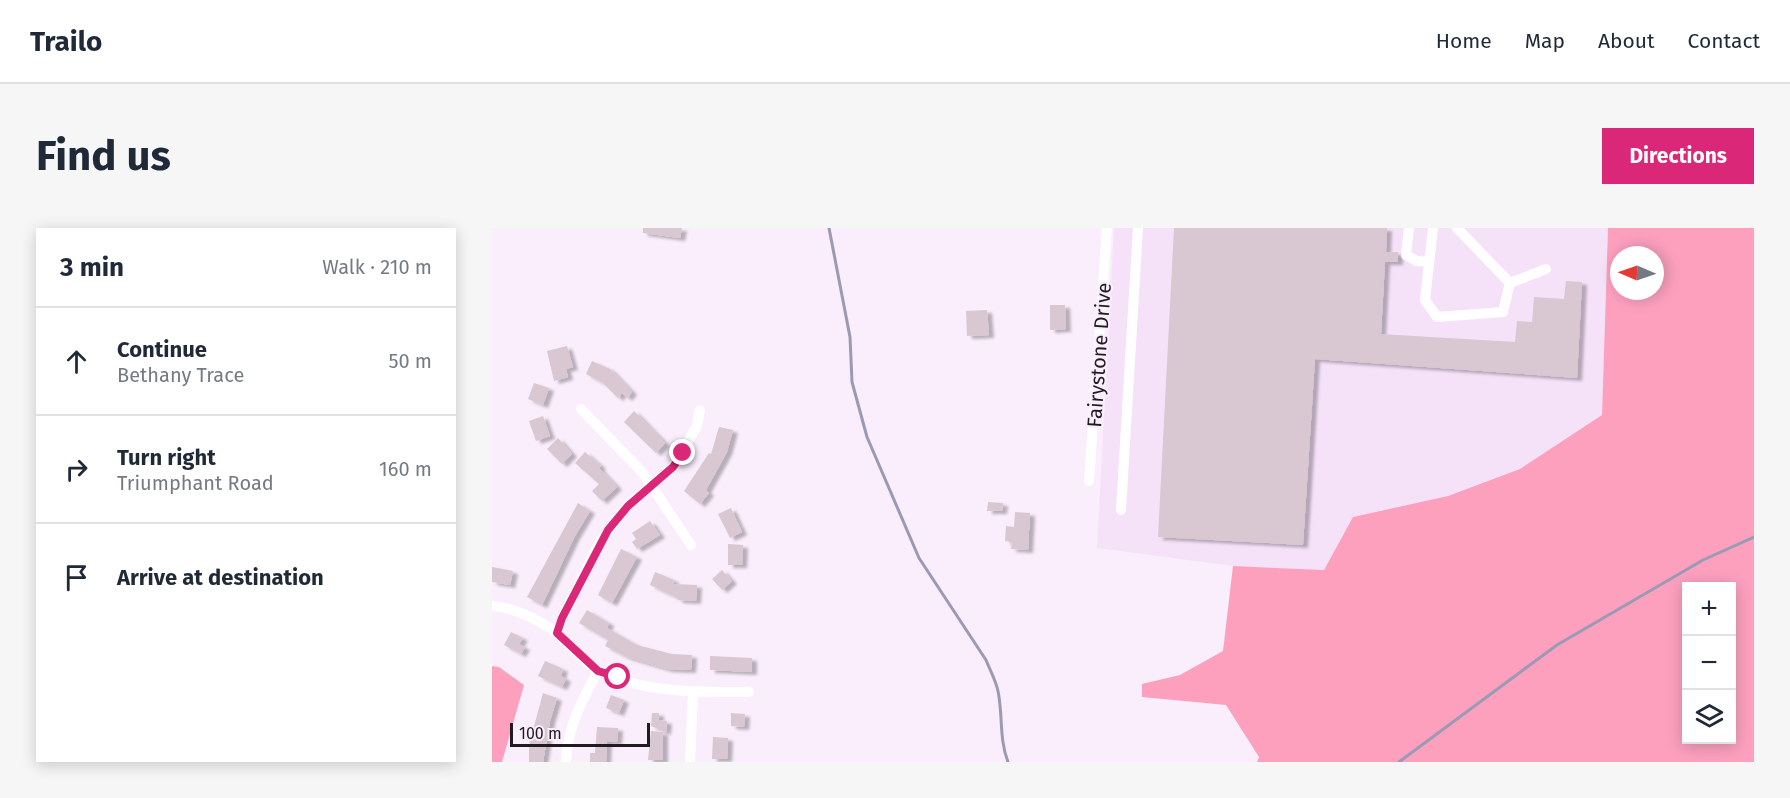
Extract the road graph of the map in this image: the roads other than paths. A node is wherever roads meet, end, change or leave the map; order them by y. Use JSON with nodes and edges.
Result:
{"nodes":[{"id":1,"x":1107,"y":228,"type":"edge"},
{"id":2,"x":1138,"y":228,"type":"edge"},
{"id":3,"x":1409,"y":228,"type":"edge"},
{"id":4,"x":1433,"y":228,"type":"edge"},
{"id":5,"x":1457,"y":228,"type":"edge"},
{"id":6,"x":1430,"y":262,"type":"junction"},
{"id":7,"x":1546,"y":270,"type":"dead end"},
{"id":8,"x":1510,"y":283,"type":"junction"},
{"id":9,"x":581,"y":409,"type":"dead end"},
{"id":10,"x":700,"y":410,"type":"dead end"},
{"id":11,"x":1089,"y":481,"type":"dead end"},
{"id":12,"x":653,"y":487,"type":"junction"},
{"id":13,"x":1120,"y":510,"type":"dead end"},
{"id":14,"x":691,"y":545,"type":"dead end"},
{"id":15,"x":492,"y":606,"type":"edge"},
{"id":16,"x":557,"y":633,"type":"junction"},
{"id":17,"x":598,"y":671,"type":"junction"},
{"id":18,"x":693,"y":692,"type":"junction"},
{"id":19,"x":749,"y":692,"type":"dead end"},
{"id":20,"x":566,"y":762,"type":"edge"},
{"id":21,"x":690,"y":762,"type":"edge"}],
"edges":[{"from":1,"to":11,"type":"street","name":"Fairystone Drive"},
{"from":2,"to":13,"type":"street"},
{"from":3,"to":6,"type":"street"},
{"from":4,"to":6,"type":"street"},
{"from":5,"to":8,"type":"street"},
{"from":6,"to":8,"type":"street"},
{"from":7,"to":8,"type":"street"},
{"from":9,"to":12,"type":"street"},
{"from":10,"to":12,"type":"street"},
{"from":12,"to":14,"type":"street"},
{"from":12,"to":16,"type":"street"},
{"from":15,"to":16,"type":"street"},
{"from":16,"to":17,"type":"street"},
{"from":17,"to":18,"type":"street"},
{"from":17,"to":20,"type":"street"},
{"from":18,"to":19,"type":"street"},
{"from":18,"to":21,"type":"street"}]}
